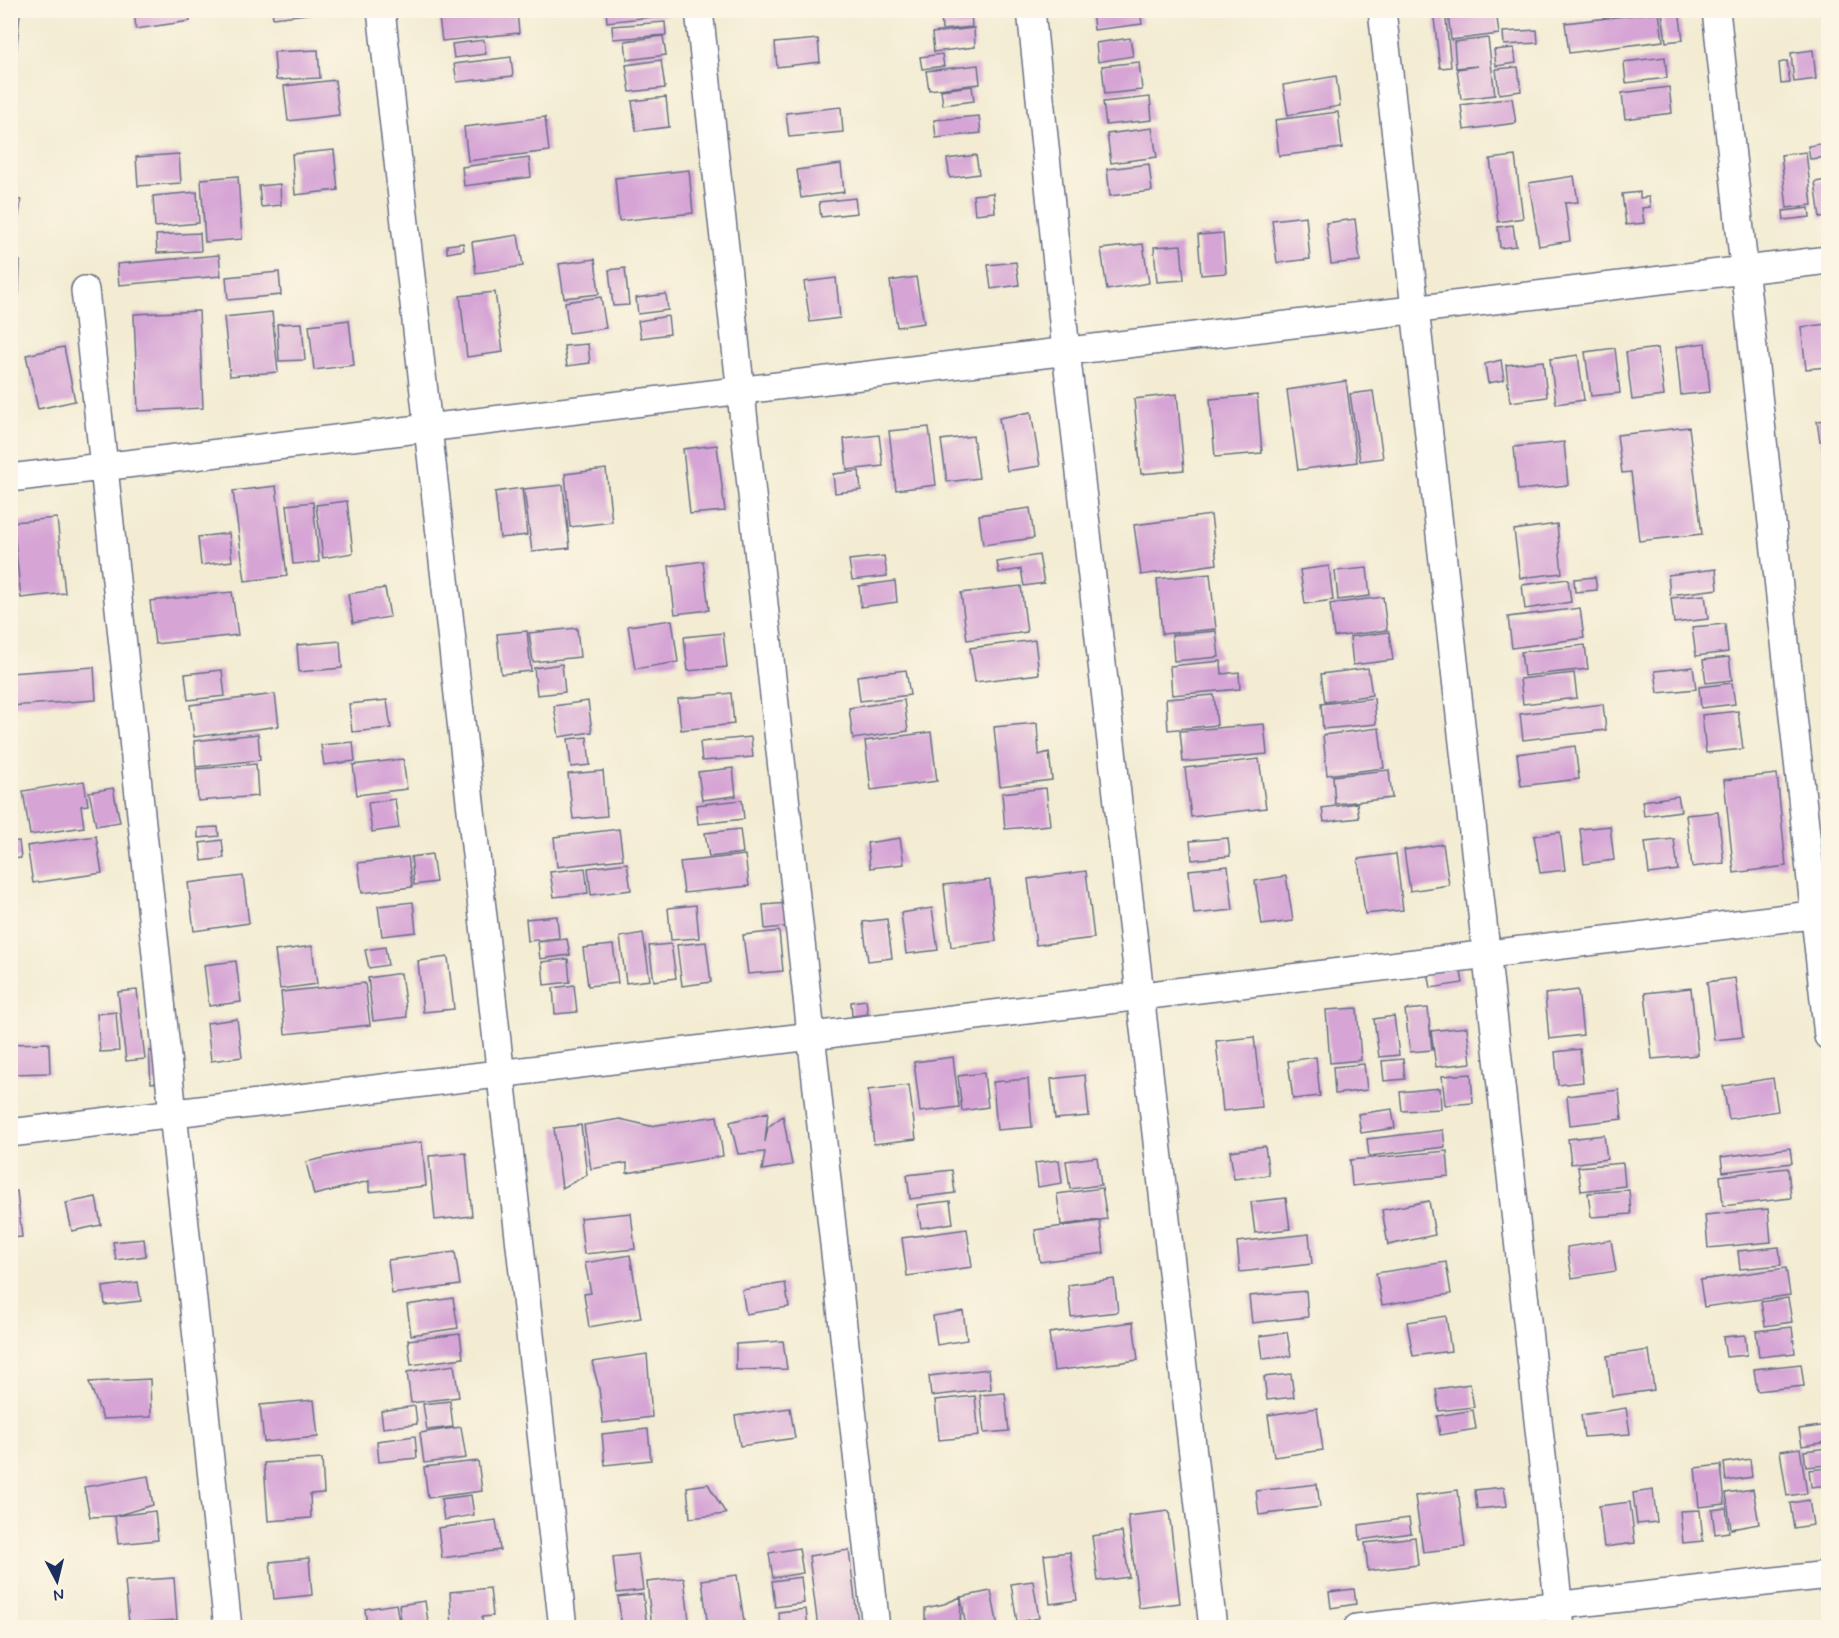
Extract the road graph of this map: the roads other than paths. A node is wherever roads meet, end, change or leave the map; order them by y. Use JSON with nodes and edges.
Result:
{"nodes":[{"id":1,"x":381,"y":10,"type":"edge"},
{"id":2,"x":699,"y":10,"type":"edge"},
{"id":3,"x":1031,"y":10,"type":"edge"},
{"id":4,"x":1382,"y":10,"type":"edge"},
{"id":5,"x":1716,"y":10,"type":"edge"},
{"id":6,"x":1828,"y":260,"type":"edge"},
{"id":7,"x":1745,"y":270,"type":"junction"},
{"id":8,"x":85,"y":290,"type":"dead end"},
{"id":9,"x":1415,"y":310,"type":"junction"},
{"id":10,"x":1066,"y":351,"type":"junction"},
{"id":11,"x":741,"y":391,"type":"junction"},
{"id":12,"x":428,"y":429,"type":"junction"},
{"id":13,"x":104,"y":467,"type":"junction"},
{"id":14,"x":10,"y":478,"type":"edge"},
{"id":15,"x":1822,"y":914,"type":"edge"},
{"id":16,"x":1486,"y":954,"type":"junction"},
{"id":17,"x":1140,"y":996,"type":"junction"},
{"id":18,"x":812,"y":1036,"type":"junction"},
{"id":19,"x":1828,"y":1036,"type":"edge"},
{"id":20,"x":501,"y":1074,"type":"junction"},
{"id":21,"x":173,"y":1114,"type":"junction"},
{"id":22,"x":10,"y":1133,"type":"edge"},
{"id":23,"x":1828,"y":1575,"type":"edge"},
{"id":24,"x":1560,"y":1616,"type":"edge"},
{"id":25,"x":228,"y":1628,"type":"edge"},
{"id":26,"x":563,"y":1628,"type":"edge"},
{"id":27,"x":876,"y":1628,"type":"edge"},
{"id":28,"x":1213,"y":1628,"type":"edge"},
{"id":29,"x":1357,"y":1628,"type":"edge"}],
"edges":[{"from":1,"to":12,"type":"street"},
{"from":2,"to":11,"type":"street"},
{"from":3,"to":10,"type":"street"},
{"from":4,"to":9,"type":"street"},
{"from":5,"to":7,"type":"street"},
{"from":6,"to":7,"type":"street"},
{"from":7,"to":9,"type":"street"},
{"from":7,"to":15,"type":"street"},
{"from":8,"to":13,"type":"street"},
{"from":9,"to":10,"type":"street"},
{"from":9,"to":16,"type":"street"},
{"from":10,"to":11,"type":"street"},
{"from":10,"to":17,"type":"street"},
{"from":11,"to":12,"type":"street"},
{"from":11,"to":18,"type":"street"},
{"from":12,"to":13,"type":"street"},
{"from":12,"to":20,"type":"street"},
{"from":13,"to":14,"type":"street"},
{"from":13,"to":21,"type":"street"},
{"from":15,"to":16,"type":"street"},
{"from":15,"to":19,"type":"street"},
{"from":16,"to":17,"type":"street"},
{"from":16,"to":24,"type":"street"},
{"from":17,"to":18,"type":"street"},
{"from":17,"to":28,"type":"street"},
{"from":18,"to":20,"type":"street"},
{"from":18,"to":27,"type":"street"},
{"from":20,"to":21,"type":"street"},
{"from":20,"to":26,"type":"street"},
{"from":21,"to":22,"type":"street"},
{"from":21,"to":25,"type":"street"},
{"from":23,"to":24,"type":"street"},
{"from":24,"to":29,"type":"street"}]}
